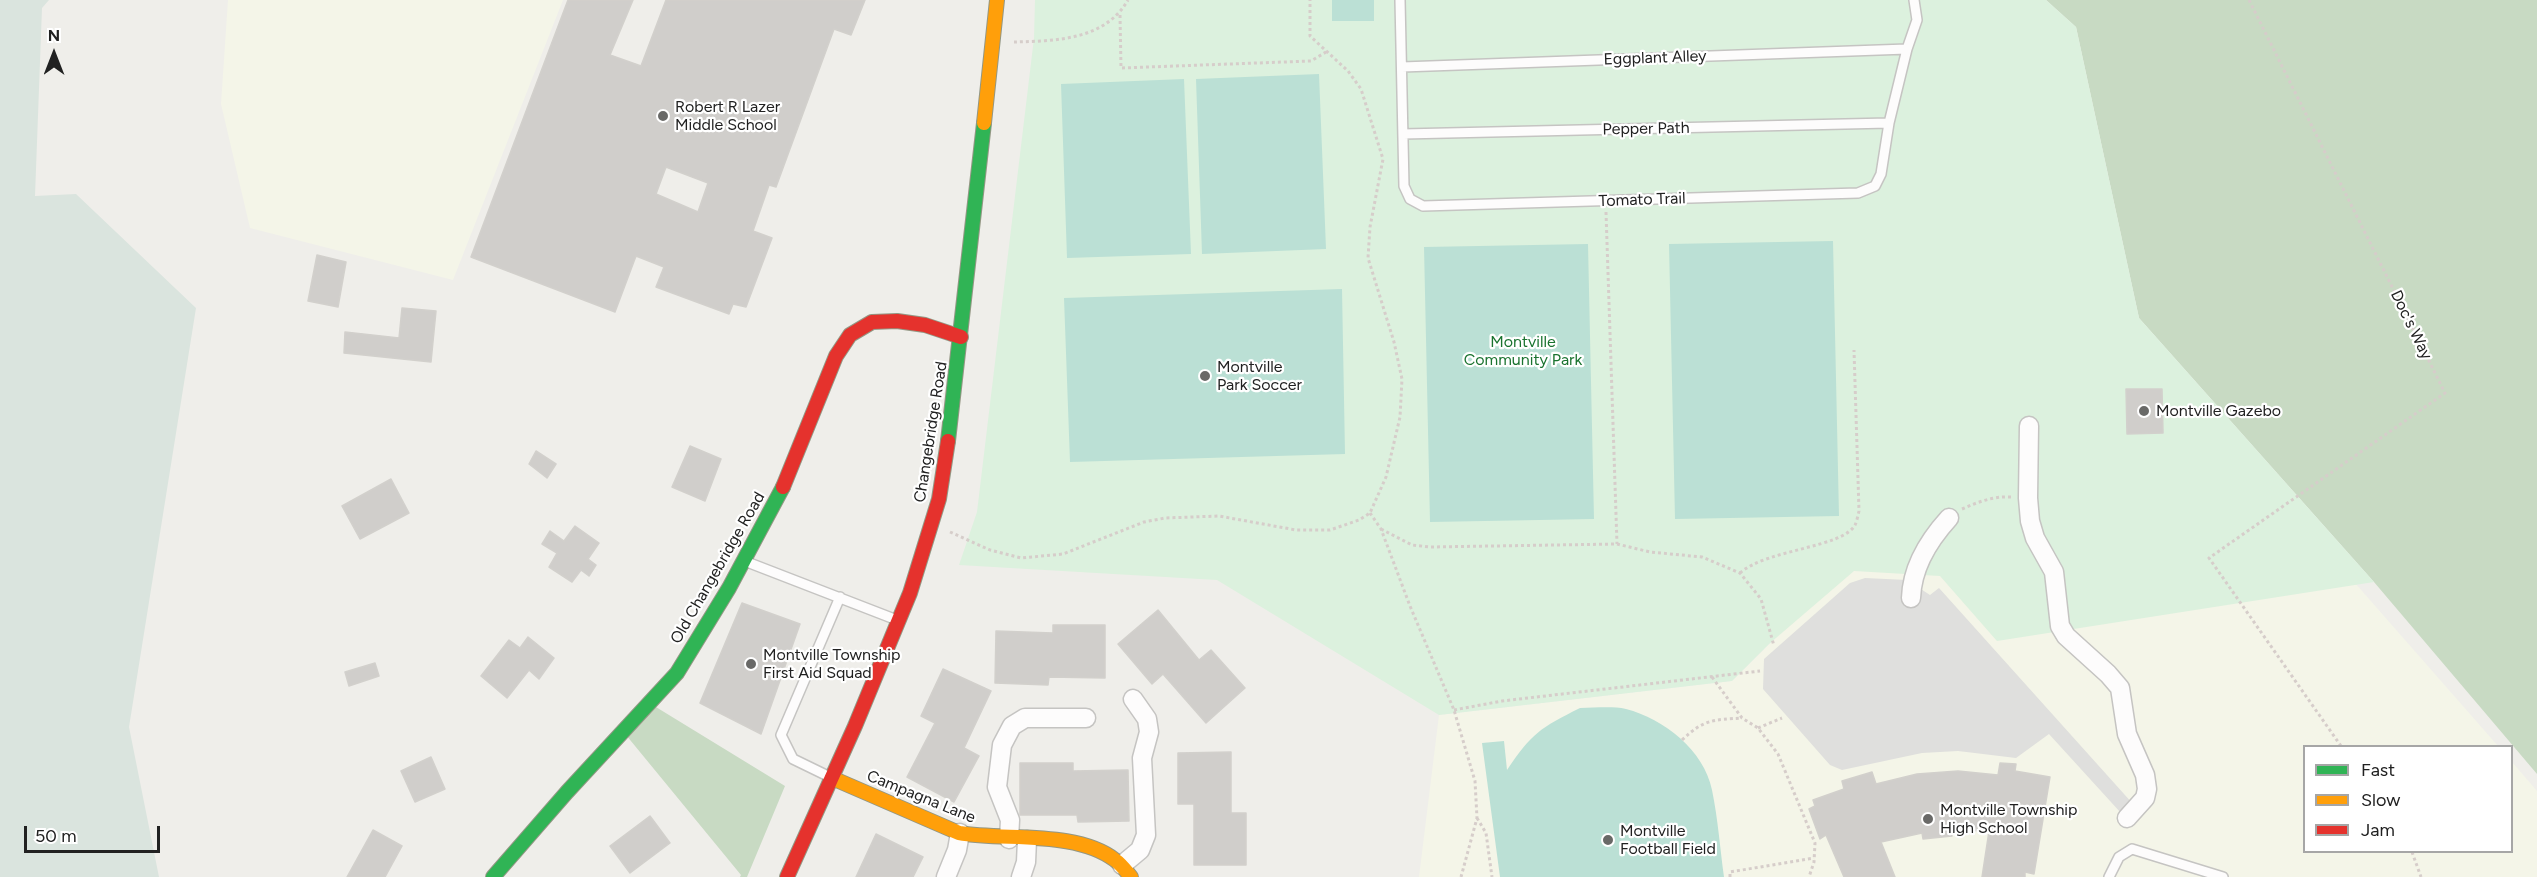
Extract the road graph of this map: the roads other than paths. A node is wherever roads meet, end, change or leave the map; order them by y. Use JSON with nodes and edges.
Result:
{"nodes":[{"id":1,"x":997,"y":0,"type":"edge"},
{"id":2,"x":1400,"y":0,"type":"edge"},
{"id":3,"x":1914,"y":0,"type":"edge"},
{"id":4,"x":1907,"y":49,"type":"junction"},
{"id":5,"x":1402,"y":67,"type":"junction"},
{"id":6,"x":1889,"y":123,"type":"junction"},
{"id":7,"x":1403,"y":134,"type":"junction"},
{"id":8,"x":961,"y":337,"type":"junction"},
{"id":9,"x":2029,"y":426,"type":"dead end"},
{"id":10,"x":1949,"y":518,"type":"road end"},
{"id":11,"x":745,"y":561,"type":"junction"},
{"id":12,"x":840,"y":597,"type":"junction"},
{"id":13,"x":1911,"y":598,"type":"dead end"},
{"id":14,"x":899,"y":620,"type":"junction"},
{"id":15,"x":1133,"y":699,"type":"dead end"},
{"id":16,"x":1086,"y":718,"type":"dead end"},
{"id":17,"x":832,"y":778,"type":"junction"},
{"id":18,"x":2127,"y":818,"type":"dead end"},
{"id":19,"x":960,"y":833,"type":"junction"},
{"id":20,"x":1018,"y":840,"type":"junction"},
{"id":21,"x":1126,"y":871,"type":"edge"},
{"id":22,"x":493,"y":877,"type":"edge"},
{"id":23,"x":787,"y":877,"type":"edge"},
{"id":24,"x":946,"y":877,"type":"edge"},
{"id":25,"x":1021,"y":877,"type":"edge"},
{"id":26,"x":2109,"y":877,"type":"edge"},
{"id":27,"x":2223,"y":877,"type":"edge"}],
"edges":[{"from":1,"to":8,"type":"street","name":"Changebridge Road"},
{"from":2,"to":5,"type":"lane"},
{"from":3,"to":4,"type":"lane"},
{"from":4,"to":5,"type":"lane","name":"Eggplant Alley"},
{"from":4,"to":6,"type":"lane"},
{"from":5,"to":7,"type":"lane"},
{"from":6,"to":7,"type":"lane","name":"Pepper Path"},
{"from":6,"to":7,"type":"lane","name":"Tomato Trail"},
{"from":8,"to":11,"type":"street","name":"Old Changebridge Road"},
{"from":8,"to":14,"type":"street","name":"Changebridge Road"},
{"from":9,"to":18,"type":"street"},
{"from":10,"to":13,"type":"street"},
{"from":11,"to":12,"type":"lane"},
{"from":11,"to":22,"type":"street","name":"Old Changebridge Road"},
{"from":12,"to":14,"type":"lane"},
{"from":12,"to":17,"type":"lane"},
{"from":14,"to":17,"type":"street","name":"Changebridge Road"},
{"from":15,"to":21,"type":"street"},
{"from":16,"to":20,"type":"street"},
{"from":17,"to":19,"type":"street","name":"Campagna Lane"},
{"from":17,"to":23,"type":"street","name":"Changebridge Road"},
{"from":19,"to":20,"type":"street","name":"Campagna Lane"},
{"from":19,"to":24,"type":"street"},
{"from":20,"to":21,"type":"street","name":"Campagna Lane"},
{"from":20,"to":25,"type":"street"},
{"from":26,"to":27,"type":"lane"}]}
